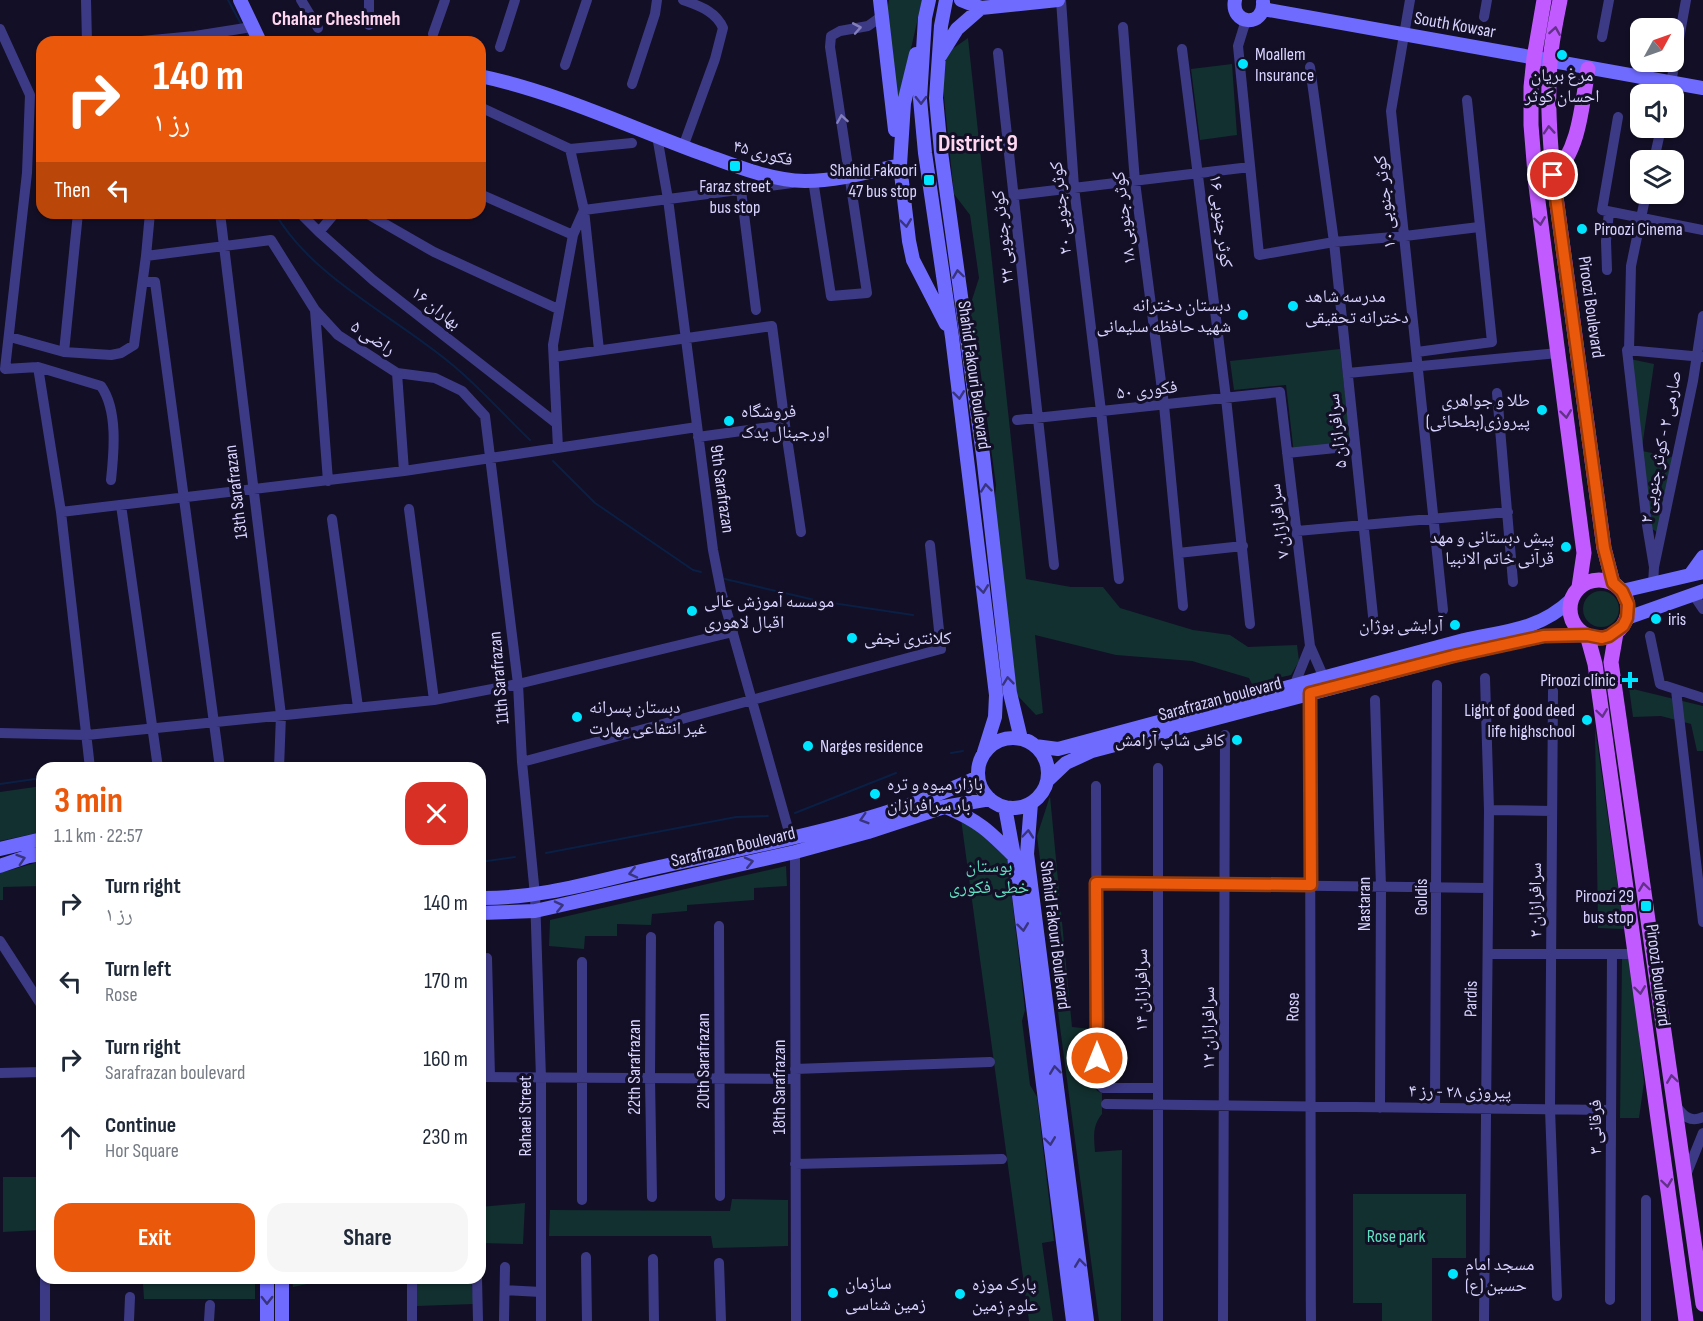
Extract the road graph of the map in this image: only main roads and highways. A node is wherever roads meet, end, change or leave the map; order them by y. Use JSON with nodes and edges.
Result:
{"nodes":[{"id":1,"x":240,"y":0,"type":"edge"},
{"id":2,"x":880,"y":0,"type":"edge"},
{"id":3,"x":885,"y":0,"type":"edge"},
{"id":4,"x":928,"y":0,"type":"edge"},
{"id":5,"x":946,"y":0,"type":"edge"},
{"id":6,"x":961,"y":0,"type":"edge"},
{"id":7,"x":1059,"y":0,"type":"edge"},
{"id":8,"x":1544,"y":0,"type":"edge"},
{"id":9,"x":1560,"y":0,"type":"edge"},
{"id":10,"x":1042,"y":1,"type":"edge"},
{"id":11,"x":1230,"y":1,"type":"edge"},
{"id":12,"x":1263,"y":4,"type":"edge"},
{"id":13,"x":981,"y":8,"type":"junction"},
{"id":14,"x":882,"y":16,"type":"junction"},
{"id":15,"x":925,"y":18,"type":"junction"},
{"id":16,"x":257,"y":36,"type":"edge"},
{"id":17,"x":938,"y":58,"type":"junction"},
{"id":18,"x":1534,"y":58,"type":"junction"},
{"id":19,"x":1550,"y":62,"type":"junction"},
{"id":20,"x":1588,"y":69,"type":"junction"},
{"id":21,"x":486,"y":77,"type":"edge"},
{"id":22,"x":1650,"y":84,"type":"edge"},
{"id":23,"x":1703,"y":88,"type":"edge"},
{"id":24,"x":1684,"y":89,"type":"edge"},
{"id":25,"x":900,"y":165,"type":"junction"},
{"id":26,"x":1553,"y":175,"type":"junction"},
{"id":27,"x":952,"y":337,"type":"junction"},
{"id":28,"x":1703,"y":557,"type":"edge"},
{"id":29,"x":1696,"y":574,"type":"edge"},
{"id":30,"x":1617,"y":587,"type":"junction"},
{"id":31,"x":1698,"y":592,"type":"edge"},
{"id":32,"x":1575,"y":593,"type":"junction"},
{"id":33,"x":1627,"y":618,"type":"junction"},
{"id":34,"x":1616,"y":633,"type":"junction"},
{"id":35,"x":1587,"y":635,"type":"junction"},
{"id":36,"x":1021,"y":739,"type":"junction"},
{"id":37,"x":1035,"y":746,"type":"junction"},
{"id":38,"x":984,"y":753,"type":"junction"},
{"id":39,"x":978,"y":777,"type":"junction"},
{"id":40,"x":1047,"y":781,"type":"junction"},
{"id":41,"x":990,"y":799,"type":"junction"},
{"id":42,"x":1031,"y":803,"type":"junction"},
{"id":43,"x":944,"y":807,"type":"junction"},
{"id":44,"x":1005,"y":807,"type":"junction"},
{"id":45,"x":36,"y":840,"type":"edge"},
{"id":46,"x":793,"y":845,"type":"junction"},
{"id":47,"x":0,"y":849,"type":"edge"},
{"id":48,"x":36,"y":855,"type":"edge"},
{"id":49,"x":1014,"y":856,"type":"junction"},
{"id":50,"x":0,"y":866,"type":"edge"},
{"id":51,"x":486,"y":898,"type":"edge"},
{"id":52,"x":486,"y":913,"type":"edge"},
{"id":53,"x":267,"y":1284,"type":"edge"},
{"id":54,"x":282,"y":1284,"type":"edge"},
{"id":55,"x":1703,"y":1304,"type":"edge"},
{"id":56,"x":267,"y":1321,"type":"edge"},
{"id":57,"x":282,"y":1321,"type":"edge"},
{"id":58,"x":1073,"y":1321,"type":"edge"},
{"id":59,"x":1087,"y":1321,"type":"edge"},
{"id":60,"x":1686,"y":1321,"type":"edge"}],
"edges":[{"from":1,"to":16,"type":"main road"},
{"from":2,"to":14,"type":"main road"},
{"from":3,"to":14,"type":"main road"},
{"from":4,"to":15,"type":"main road","name":"Shahid Fakouri Boulevard"},
{"from":5,"to":17,"type":"main road","name":"Shahid Fakouri Boulevard"},
{"from":6,"to":13,"type":"main road"},
{"from":7,"to":10,"type":"main road"},
{"from":8,"to":18,"type":"main road"},
{"from":19,"to":9,"type":"main road","name":"Piroozi Boulevard","one_way":true},
{"from":10,"to":13,"type":"main road"},
{"from":11,"to":12,"type":"main road"},
{"from":12,"to":18,"type":"main road","name":"South Kowsar"},
{"from":13,"to":17,"type":"main road"},
{"from":14,"to":25,"type":"main road"},
{"from":15,"to":25,"type":"main road"},
{"from":15,"to":27,"type":"main road","name":"Shahid Fakouri Boulevard","one_way":true},
{"from":36,"to":17,"type":"main road","name":"Shahid Fakouri Boulevard","one_way":true},
{"from":18,"to":19,"type":"main road","name":"South Kowsar"},
{"from":18,"to":32,"type":"main road","one_way":true},
{"from":19,"to":20,"type":"main road"},
{"from":26,"to":19,"type":"main road","name":"Piroozi Boulevard","one_way":true},
{"from":20,"to":22,"type":"main road"},
{"from":20,"to":26,"type":"main road"},
{"from":21,"to":25,"type":"main road","name":"فکوری ۴۵"},
{"from":23,"to":24,"type":"main road"},
{"from":25,"to":27,"type":"main road","one_way":true},
{"from":26,"to":30,"type":"main road","name":"Piroozi Boulevard"},
{"from":27,"to":38,"type":"main road","name":"Shahid Fakouri Boulevard","one_way":true},
{"from":28,"to":29,"type":"main road"},
{"from":29,"to":30,"type":"main road"},
{"from":30,"to":32,"type":"main road"},
{"from":30,"to":33,"type":"main road"},
{"from":31,"to":33,"type":"main road"},
{"from":32,"to":35,"type":"main road"},
{"from":32,"to":37,"type":"main road","name":"Sarafrazan boulevard"},
{"from":33,"to":34,"type":"main road"},
{"from":34,"to":35,"type":"main road"},
{"from":55,"to":34,"type":"main road","name":"Piroozi Boulevard","one_way":true},
{"from":35,"to":40,"type":"main road","name":"Sarafrazan boulevard"},
{"from":35,"to":60,"type":"main road","name":"Piroozi Boulevard","one_way":true},
{"from":36,"to":37,"type":"main road"},
{"from":36,"to":38,"type":"main road"},
{"from":37,"to":40,"type":"main road"},
{"from":38,"to":39,"type":"main road"},
{"from":39,"to":41,"type":"main road"},
{"from":39,"to":46,"type":"main road","name":"Sarafrazan Boulevard","one_way":true},
{"from":40,"to":42,"type":"main road"},
{"from":41,"to":43,"type":"main road","name":"Sarafrazan Boulevard"},
{"from":41,"to":44,"type":"main road"},
{"from":42,"to":44,"type":"main road"},
{"from":59,"to":42,"type":"main road","name":"Shahid Fakouri Boulevard","one_way":true},
{"from":43,"to":46,"type":"main road","name":"Sarafrazan Boulevard"},
{"from":43,"to":49,"type":"main road"},
{"from":44,"to":49,"type":"main road","name":"Shahid Fakouri Boulevard"},
{"from":45,"to":47,"type":"main road"},
{"from":46,"to":51,"type":"main road","name":"Sarafrazan Boulevard","one_way":true},
{"from":52,"to":46,"type":"main road","name":"Sarafrazan Boulevard","one_way":true},
{"from":50,"to":48,"type":"main road","one_way":true},
{"from":49,"to":58,"type":"main road","name":"Shahid Fakouri Boulevard","one_way":true},
{"from":53,"to":56,"type":"main road","one_way":true},
{"from":54,"to":57,"type":"main road"}]}
